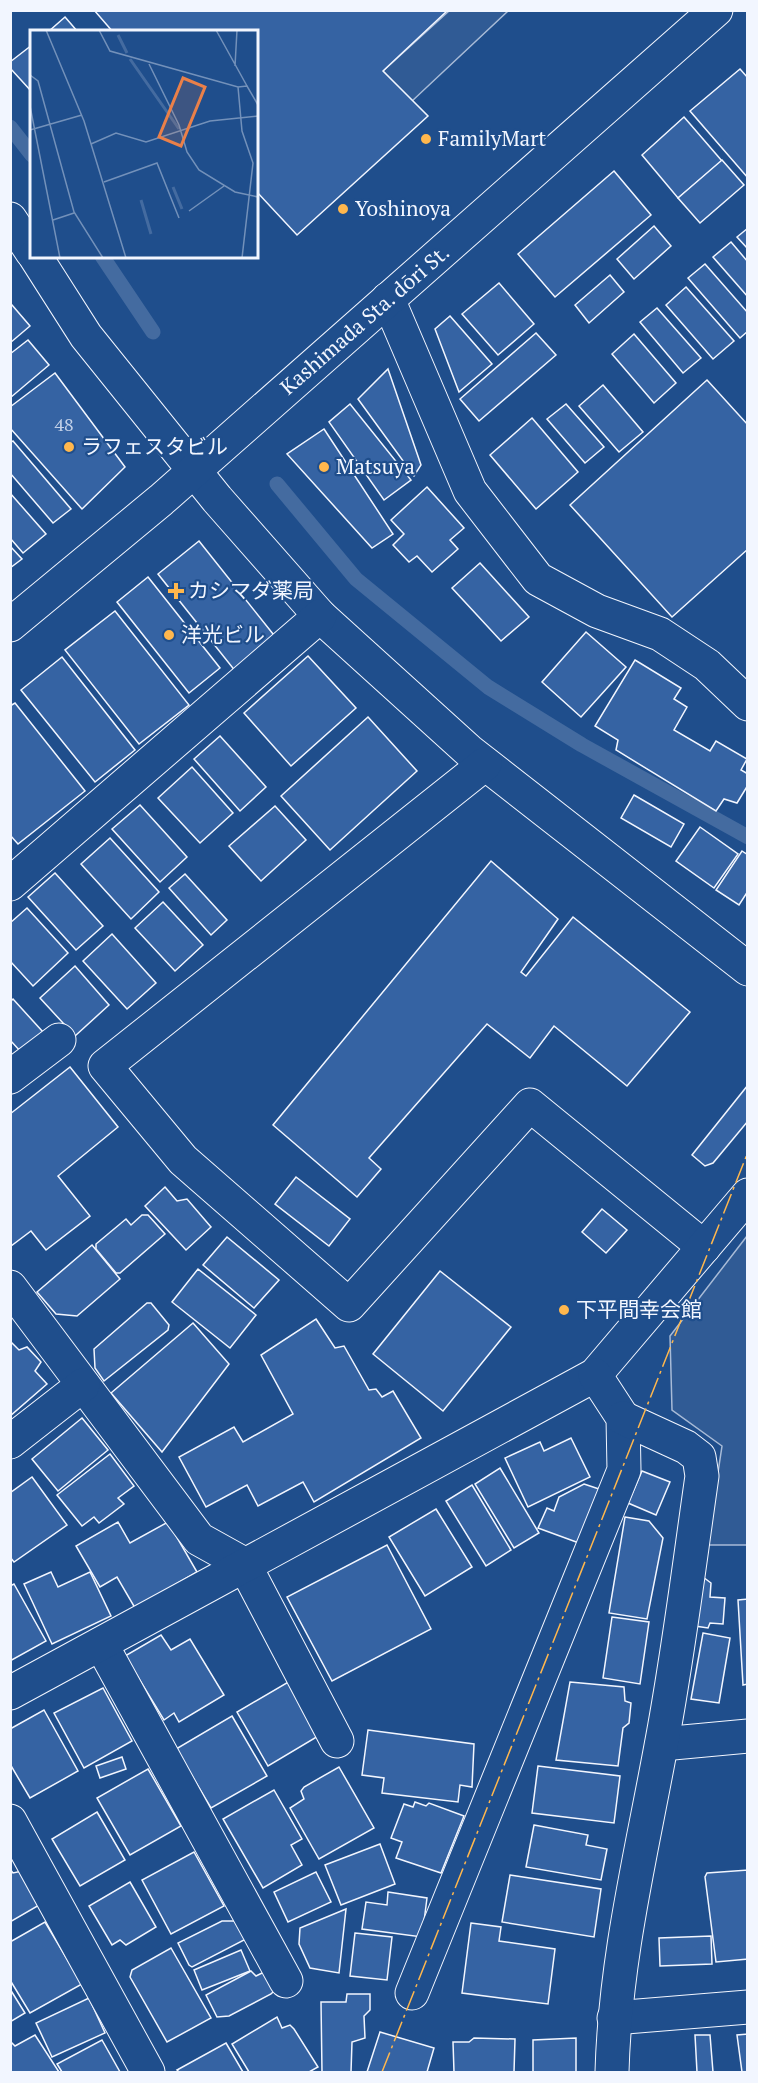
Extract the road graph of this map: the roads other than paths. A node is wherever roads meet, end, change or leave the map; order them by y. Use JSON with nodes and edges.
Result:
{"nodes":[{"id":1,"x":716,"y":10,"type":"edge"},
{"id":2,"x":10,"y":219,"type":"edge"},
{"id":3,"x":30,"y":249,"type":"edge"},
{"id":4,"x":36,"y":258,"type":"edge"},
{"id":5,"x":388,"y":299,"type":"junction"},
{"id":6,"x":193,"y":470,"type":"junction"},
{"id":7,"x":321,"y":616,"type":"junction"},
{"id":8,"x":10,"y":625,"type":"edge"},
{"id":9,"x":747,"y":704,"type":"edge"},
{"id":10,"x":485,"y":764,"type":"junction"},
{"id":11,"x":10,"y":884,"type":"edge"},
{"id":12,"x":747,"y":969,"type":"edge"},
{"id":13,"x":59,"y":1040,"type":"dead end"},
{"id":14,"x":10,"y":1077,"type":"edge"},
{"id":15,"x":747,"y":1195,"type":"edge"},
{"id":16,"x":704,"y":1247,"type":"junction"},
{"id":17,"x":10,"y":1287,"type":"edge"},
{"id":18,"x":595,"y":1375,"type":"junction"},
{"id":19,"x":83,"y":1385,"type":"junction"},
{"id":20,"x":624,"y":1418,"type":"junction"},
{"id":21,"x":10,"y":1442,"type":"edge"},
{"id":22,"x":244,"y":1564,"type":"junction"},
{"id":23,"x":101,"y":1644,"type":"junction"},
{"id":24,"x":10,"y":1693,"type":"edge"},
{"id":25,"x":747,"y":1736,"type":"edge"},
{"id":26,"x":337,"y":1741,"type":"dead end"},
{"id":27,"x":662,"y":1744,"type":"junction"},
{"id":28,"x":10,"y":1821,"type":"edge"},
{"id":29,"x":286,"y":1981,"type":"dead end"},
{"id":30,"x":412,"y":1993,"type":"dead end"},
{"id":31,"x":747,"y":2007,"type":"edge"},
{"id":32,"x":614,"y":2018,"type":"junction"},
{"id":33,"x":148,"y":2073,"type":"edge"},
{"id":34,"x":612,"y":2073,"type":"edge"}],
"edges":[{"from":1,"to":5,"type":"street","name":"Kashimada Sta. dōri St."},
{"from":2,"to":3,"type":"street"},
{"from":4,"to":6,"type":"street"},
{"from":5,"to":6,"type":"street","name":"Kashimada Sta. dōri St."},
{"from":5,"to":9,"type":"street"},
{"from":6,"to":7,"type":"street"},
{"from":6,"to":8,"type":"street","name":"Kashimada Sta. dōri St."},
{"from":7,"to":10,"type":"street"},
{"from":7,"to":11,"type":"street"},
{"from":10,"to":12,"type":"street"},
{"from":10,"to":16,"type":"street"},
{"from":13,"to":14,"type":"street"},
{"from":15,"to":16,"type":"street"},
{"from":16,"to":18,"type":"street"},
{"from":17,"to":19,"type":"street"},
{"from":18,"to":20,"type":"street"},
{"from":18,"to":22,"type":"street"},
{"from":19,"to":21,"type":"street"},
{"from":19,"to":22,"type":"street"},
{"from":20,"to":27,"type":"street"},
{"from":20,"to":30,"type":"street"},
{"from":22,"to":23,"type":"street"},
{"from":22,"to":26,"type":"street"},
{"from":23,"to":24,"type":"street"},
{"from":23,"to":29,"type":"street"},
{"from":25,"to":27,"type":"street"},
{"from":27,"to":32,"type":"street"},
{"from":28,"to":33,"type":"street"},
{"from":31,"to":32,"type":"street"},
{"from":32,"to":34,"type":"street"}]}
